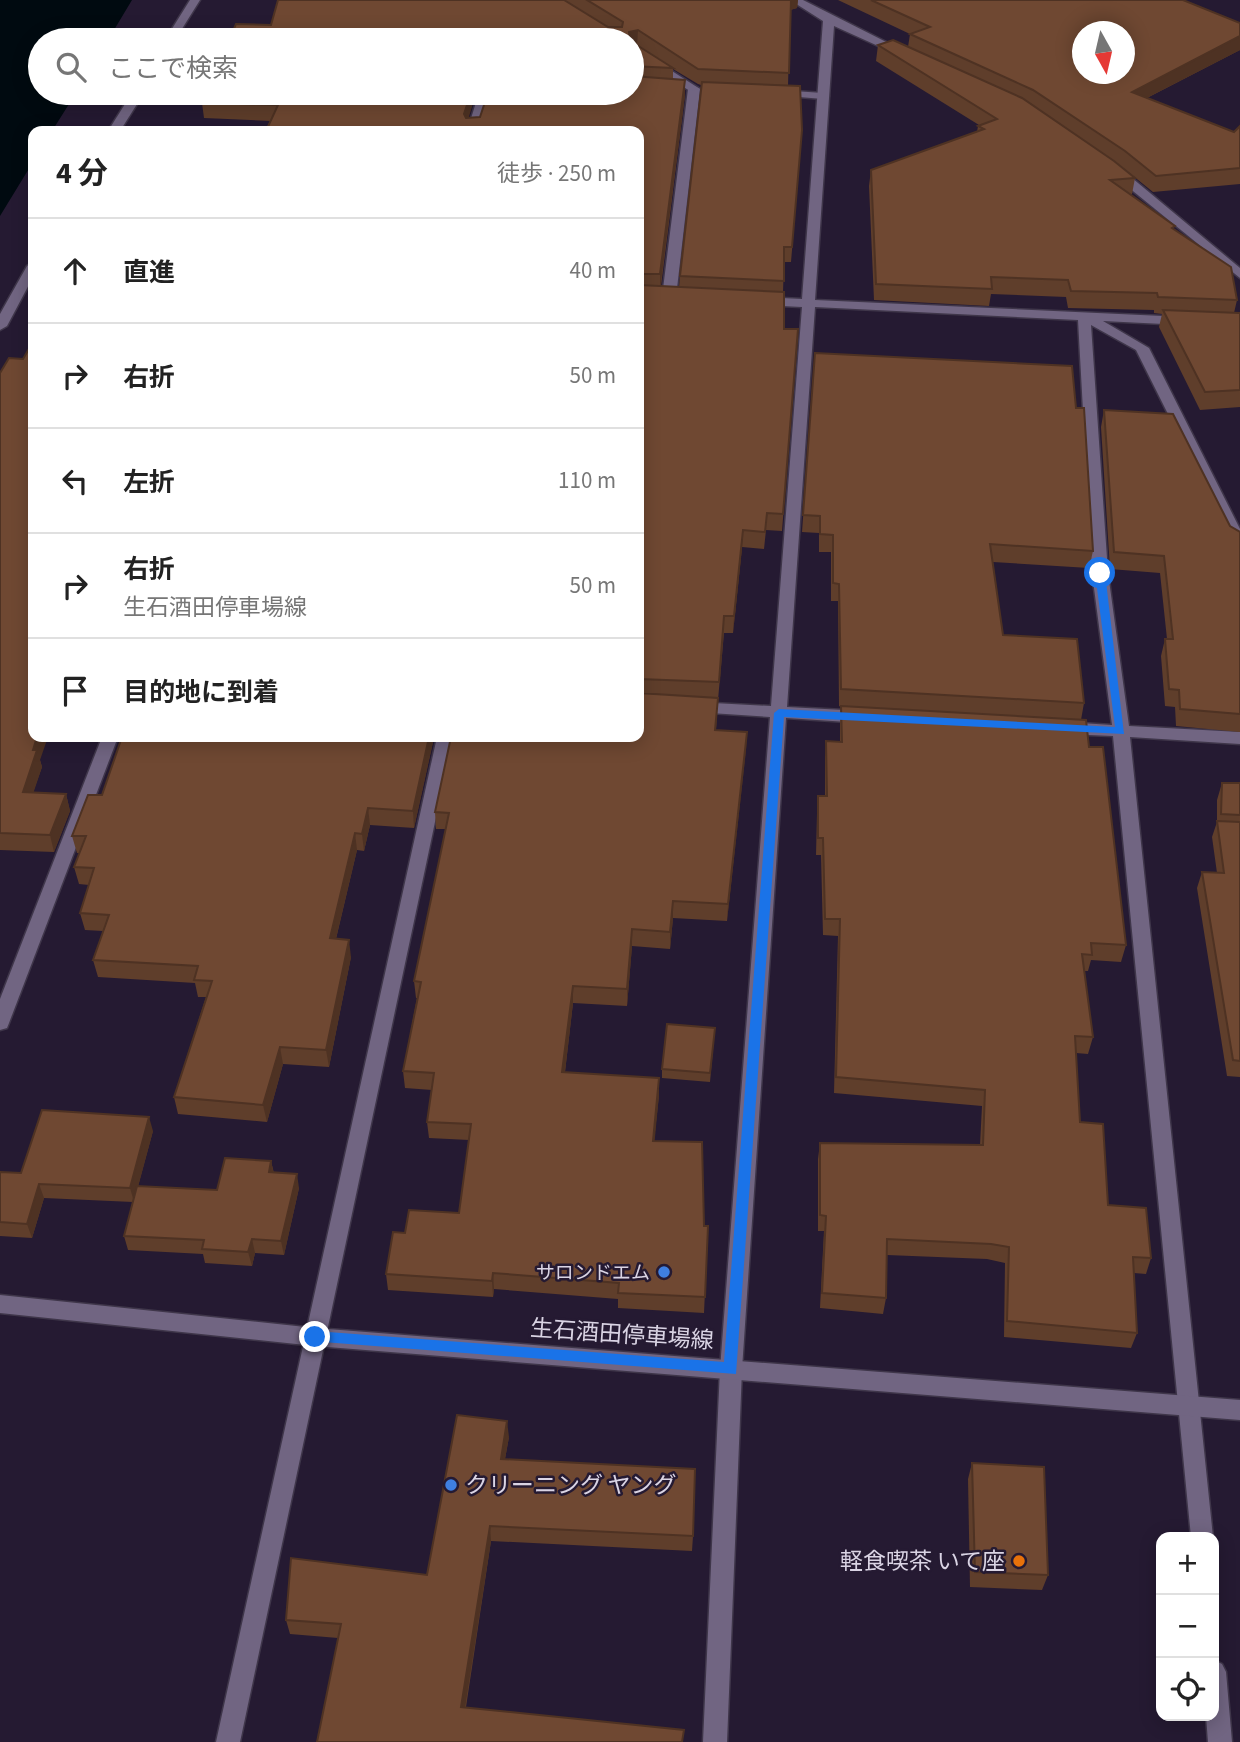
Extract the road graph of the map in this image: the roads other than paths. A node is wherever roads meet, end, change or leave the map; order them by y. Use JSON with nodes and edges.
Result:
{"nodes":[{"id":1,"x":195,"y":0,"type":"edge"},
{"id":2,"x":795,"y":0,"type":"edge"},
{"id":3,"x":829,"y":20,"type":"junction"},
{"id":4,"x":178,"y":28,"type":"edge"},
{"id":5,"x":644,"y":57,"type":"edge"},
{"id":6,"x":915,"y":59,"type":"edge"},
{"id":7,"x":669,"y":88,"type":"edge"},
{"id":8,"x":701,"y":89,"type":"junction"},
{"id":9,"x":772,"y":93,"type":"edge"},
{"id":10,"x":823,"y":96,"type":"junction"},
{"id":11,"x":130,"y":105,"type":"edge"},
{"id":12,"x":481,"y":105,"type":"edge"},
{"id":13,"x":117,"y":126,"type":"edge"},
{"id":14,"x":475,"y":126,"type":"edge"},
{"id":15,"x":1106,"y":164,"type":"edge"},
{"id":16,"x":1240,"y":274,"type":"edge"},
{"id":17,"x":28,"y":275,"type":"edge"},
{"id":18,"x":670,"y":297,"type":"edge"},
{"id":19,"x":753,"y":301,"type":"edge"},
{"id":20,"x":808,"y":303,"type":"junction"},
{"id":21,"x":1084,"y":316,"type":"junction"},
{"id":22,"x":1201,"y":322,"type":"edge"},
{"id":23,"x":0,"y":326,"type":"edge"},
{"id":24,"x":1240,"y":544,"type":"edge"},
{"id":25,"x":677,"y":706,"type":"edge"},
{"id":26,"x":779,"y":713,"type":"junction"},
{"id":27,"x":875,"y":718,"type":"edge"},
{"id":28,"x":1052,"y":727,"type":"edge"},
{"id":29,"x":1121,"y":731,"type":"junction"},
{"id":30,"x":1240,"y":738,"type":"edge"},
{"id":31,"x":108,"y":742,"type":"edge"},
{"id":32,"x":444,"y":742,"type":"edge"},
{"id":33,"x":0,"y":1023,"type":"edge"},
{"id":34,"x":0,"y":1304,"type":"edge"},
{"id":35,"x":315,"y":1337,"type":"junction"},
{"id":36,"x":731,"y":1369,"type":"junction"},
{"id":37,"x":1189,"y":1406,"type":"junction"},
{"id":38,"x":1240,"y":1410,"type":"edge"},
{"id":39,"x":1202,"y":1532,"type":"edge"},
{"id":40,"x":1218,"y":1721,"type":"edge"},
{"id":41,"x":228,"y":1742,"type":"edge"},
{"id":42,"x":715,"y":1742,"type":"edge"},
{"id":43,"x":1220,"y":1742,"type":"edge"}],
"edges":[{"from":1,"to":4,"type":"street"},
{"from":2,"to":3,"type":"street"},
{"from":3,"to":6,"type":"street"},
{"from":3,"to":10,"type":"street"},
{"from":5,"to":8,"type":"street"},
{"from":7,"to":8,"type":"street"},
{"from":8,"to":18,"type":"street"},
{"from":9,"to":10,"type":"street"},
{"from":10,"to":20,"type":"street"},
{"from":11,"to":13,"type":"street"},
{"from":12,"to":14,"type":"street"},
{"from":15,"to":16,"type":"street"},
{"from":17,"to":23,"type":"street"},
{"from":19,"to":20,"type":"street"},
{"from":20,"to":21,"type":"street"},
{"from":20,"to":26,"type":"street"},
{"from":21,"to":22,"type":"street"},
{"from":21,"to":24,"type":"street"},
{"from":21,"to":29,"type":"street"},
{"from":25,"to":26,"type":"street"},
{"from":26,"to":27,"type":"street"},
{"from":26,"to":36,"type":"street"},
{"from":28,"to":29,"type":"street"},
{"from":29,"to":30,"type":"street"},
{"from":29,"to":37,"type":"street"},
{"from":31,"to":33,"type":"street"},
{"from":32,"to":35,"type":"street"},
{"from":34,"to":35,"type":"street","name":"生石酒田停車場線"},
{"from":35,"to":36,"type":"street","name":"生石酒田停車場線"},
{"from":35,"to":41,"type":"street"},
{"from":36,"to":37,"type":"street","name":"生石酒田停車場線"},
{"from":36,"to":42,"type":"street"},
{"from":37,"to":38,"type":"street","name":"生石酒田停車場線"},
{"from":37,"to":39,"type":"street"},
{"from":40,"to":43,"type":"street"}]}
